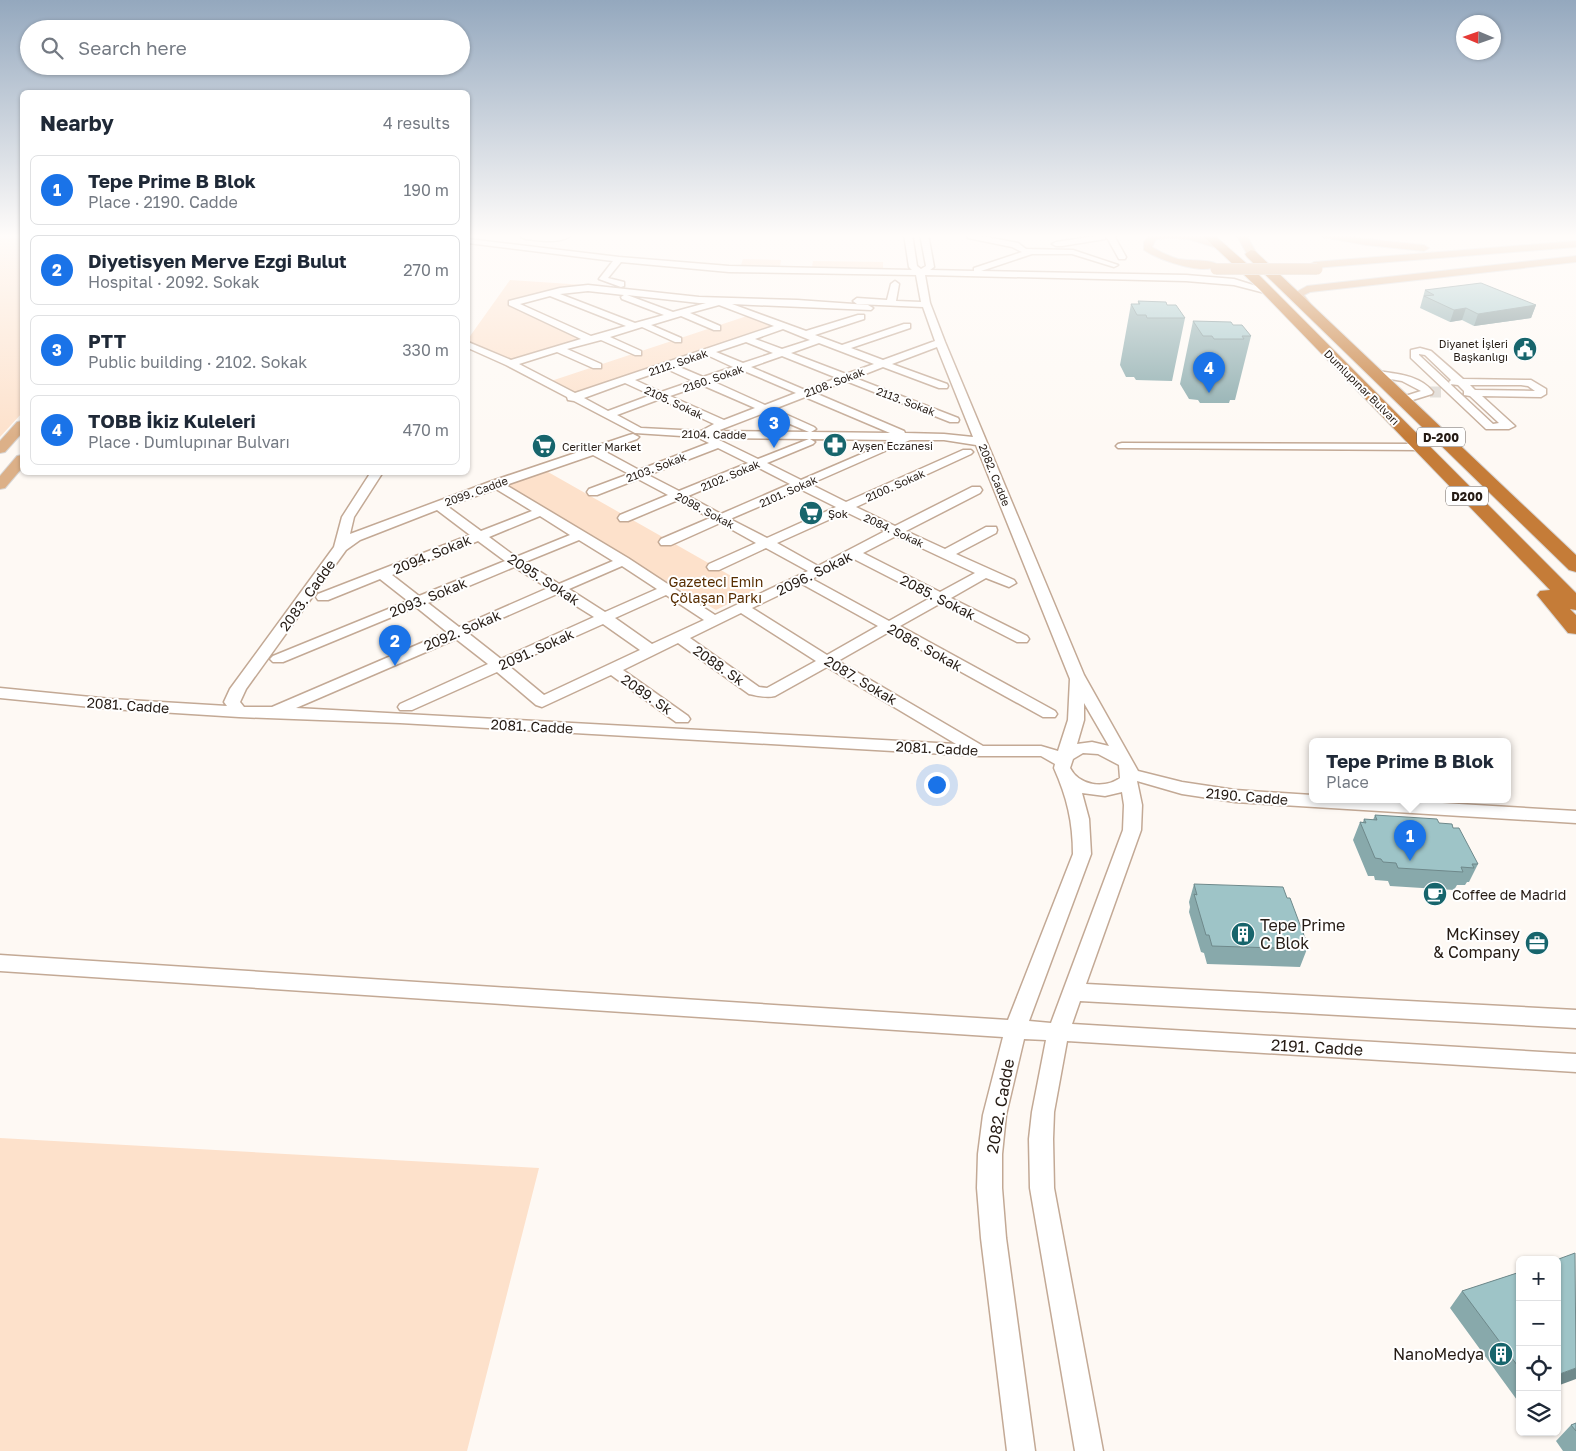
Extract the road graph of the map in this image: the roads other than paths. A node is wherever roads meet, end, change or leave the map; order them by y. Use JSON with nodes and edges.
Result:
{"nodes":[{"id":1,"x":517,"y":302,"type":"edge"},
{"id":2,"x":574,"y":302,"type":"edge"},
{"id":3,"x":643,"y":302,"type":"edge"},
{"id":4,"x":718,"y":302,"type":"junction"},
{"id":5,"x":867,"y":302,"type":"edge"},
{"id":6,"x":926,"y":302,"type":"edge"},
{"id":7,"x":1277,"y":302,"type":"edge"},
{"id":8,"x":1301,"y":302,"type":"edge"},
{"id":9,"x":1303,"y":302,"type":"edge"},
{"id":10,"x":891,"y":303,"type":"joint"},
{"id":11,"x":927,"y":305,"type":"junction"},
{"id":12,"x":1306,"y":307,"type":"junction"},
{"id":13,"x":868,"y":308,"type":"dead end"},
{"id":14,"x":678,"y":314,"type":"junction"},
{"id":15,"x":861,"y":317,"type":"dead end"},
{"id":16,"x":640,"y":326,"type":"junction"},
{"id":17,"x":783,"y":326,"type":"junction"},
{"id":18,"x":907,"y":326,"type":"dead end"},
{"id":19,"x":717,"y":328,"type":"dead end"},
{"id":20,"x":808,"y":334,"type":"junction"},
{"id":21,"x":603,"y":337,"type":"junction"},
{"id":22,"x":746,"y":339,"type":"junction"},
{"id":23,"x":590,"y":340,"type":"junction"},
{"id":24,"x":678,"y":340,"type":"dead end"},
{"id":25,"x":821,"y":340,"type":"junction"},
{"id":26,"x":940,"y":342,"type":"junction"},
{"id":27,"x":470,"y":345,"type":"edge"},
{"id":28,"x":843,"y":348,"type":"junction"},
{"id":29,"x":560,"y":350,"type":"junction"},
{"id":30,"x":707,"y":352,"type":"junction"},
{"id":31,"x":638,"y":353,"type":"dead end"},
{"id":32,"x":784,"y":353,"type":"junction"},
{"id":33,"x":510,"y":363,"type":"junction"},
{"id":34,"x":883,"y":363,"type":"junction"},
{"id":35,"x":597,"y":366,"type":"dead end"},
{"id":36,"x":667,"y":366,"type":"junction"},
{"id":37,"x":743,"y":367,"type":"junction"},
{"id":38,"x":1378,"y":374,"type":"junction"},
{"id":39,"x":846,"y":377,"type":"junction"},
{"id":40,"x":626,"y":380,"type":"junction"},
{"id":41,"x":703,"y":381,"type":"junction"},
{"id":42,"x":1460,"y":382,"type":"junction"},
{"id":43,"x":943,"y":386,"type":"dead end"},
{"id":44,"x":1438,"y":389,"type":"junction"},
{"id":45,"x":805,"y":393,"type":"junction"},
{"id":46,"x":1471,"y":393,"type":"junction"},
{"id":47,"x":662,"y":395,"type":"junction"},
{"id":48,"x":572,"y":398,"type":"junction"},
{"id":49,"x":1403,"y":400,"type":"junction"},
{"id":50,"x":765,"y":408,"type":"junction"},
{"id":51,"x":606,"y":416,"type":"junction"},
{"id":52,"x":954,"y":420,"type":"dead end"},
{"id":53,"x":619,"y":421,"type":"joint"},
{"id":54,"x":723,"y":424,"type":"junction"},
{"id":55,"x":20,"y":427,"type":"edge"},
{"id":56,"x":810,"y":429,"type":"dead end"},
{"id":57,"x":977,"y":429,"type":"junction"},
{"id":58,"x":633,"y":434,"type":"junction"},
{"id":59,"x":699,"y":434,"type":"junction"},
{"id":60,"x":909,"y":437,"type":"junction"},
{"id":61,"x":944,"y":437,"type":"junction"},
{"id":62,"x":809,"y":442,"type":"dead end"},
{"id":63,"x":982,"y":442,"type":"junction"},
{"id":64,"x":720,"y":443,"type":"junction"},
{"id":65,"x":1122,"y":446,"type":"dead end"},
{"id":66,"x":1421,"y":447,"type":"junction"},
{"id":67,"x":0,"y":450,"type":"edge"},
{"id":68,"x":593,"y":450,"type":"junction"},
{"id":69,"x":966,"y":452,"type":"dead end"},
{"id":70,"x":20,"y":462,"type":"edge"},
{"id":71,"x":759,"y":463,"type":"junction"},
{"id":72,"x":639,"y":474,"type":"junction"},
{"id":73,"x":375,"y":475,"type":"edge"},
{"id":74,"x":496,"y":484,"type":"junction"},
{"id":75,"x":803,"y":484,"type":"junction"},
{"id":76,"x":0,"y":485,"type":"edge"},
{"id":77,"x":976,"y":490,"type":"dead end"},
{"id":78,"x":593,"y":492,"type":"dead end"},
{"id":79,"x":679,"y":496,"type":"junction"},
{"id":80,"x":438,"y":505,"type":"junction"},
{"id":81,"x":846,"y":507,"type":"junction"},
{"id":82,"x":540,"y":512,"type":"junction"},
{"id":83,"x":624,"y":518,"type":"dead end"},
{"id":84,"x":722,"y":519,"type":"junction"},
{"id":85,"x":990,"y":530,"type":"dead end"},
{"id":86,"x":895,"y":531,"type":"junction"},
{"id":87,"x":478,"y":536,"type":"junction"},
{"id":88,"x":578,"y":536,"type":"junction"},
{"id":89,"x":666,"y":542,"type":"dead end"},
{"id":90,"x":768,"y":544,"type":"junction"},
{"id":91,"x":1513,"y":544,"type":"junction"},
{"id":92,"x":341,"y":547,"type":"junction"},
{"id":93,"x":854,"y":554,"type":"junction"},
{"id":94,"x":945,"y":554,"type":"junction"},
{"id":95,"x":623,"y":561,"type":"junction"},
{"id":96,"x":516,"y":562,"type":"junction"},
{"id":97,"x":1576,"y":566,"type":"edge"},
{"id":98,"x":714,"y":567,"type":"dead end"},
{"id":99,"x":818,"y":571,"type":"junction"},
{"id":100,"x":985,"y":573,"type":"junction"},
{"id":101,"x":382,"y":574,"type":"junction"},
{"id":102,"x":802,"y":579,"type":"junction"},
{"id":103,"x":1009,"y":583,"type":"dead end"},
{"id":104,"x":560,"y":590,"type":"junction"},
{"id":105,"x":666,"y":590,"type":"junction"},
{"id":106,"x":324,"y":597,"type":"dead end"},
{"id":107,"x":940,"y":598,"type":"junction"},
{"id":108,"x":416,"y":602,"type":"junction"},
{"id":109,"x":1576,"y":604,"type":"edge"},
{"id":110,"x":742,"y":608,"type":"junction"},
{"id":111,"x":605,"y":618,"type":"junction"},
{"id":112,"x":714,"y":620,"type":"junction"},
{"id":113,"x":888,"y":627,"type":"junction"},
{"id":114,"x":1576,"y":628,"type":"edge"},
{"id":115,"x":455,"y":632,"type":"junction"},
{"id":116,"x":679,"y":638,"type":"junction"},
{"id":117,"x":1022,"y":640,"type":"dead end"},
{"id":118,"x":650,"y":651,"type":"junction"},
{"id":119,"x":278,"y":660,"type":"dead end"},
{"id":120,"x":827,"y":660,"type":"junction"},
{"id":121,"x":499,"y":665,"type":"junction"},
{"id":122,"x":612,"y":670,"type":"junction"},
{"id":123,"x":1076,"y":675,"type":"junction"},
{"id":124,"x":0,"y":693,"type":"edge"},
{"id":125,"x":406,"y":707,"type":"dead end"},
{"id":126,"x":239,"y":712,"type":"junction"},
{"id":127,"x":274,"y":712,"type":"junction"},
{"id":128,"x":1049,"y":714,"type":"dead end"},
{"id":129,"x":682,"y":719,"type":"dead end"},
{"id":130,"x":980,"y":751,"type":"junction"},
{"id":131,"x":1064,"y":768,"type":"junction"},
{"id":132,"x":1127,"y":772,"type":"junction"},
{"id":133,"x":1309,"y":801,"type":"edge"},
{"id":134,"x":1344,"y":803,"type":"edge"},
{"id":135,"x":1576,"y":818,"type":"edge"},
{"id":136,"x":0,"y":963,"type":"edge"},
{"id":137,"x":1072,"y":992,"type":"junction"},
{"id":138,"x":1576,"y":1018,"type":"edge"},
{"id":139,"x":1015,"y":1028,"type":"junction"},
{"id":140,"x":1058,"y":1032,"type":"junction"},
{"id":141,"x":1576,"y":1063,"type":"edge"},
{"id":142,"x":1021,"y":1451,"type":"edge"},
{"id":143,"x":1089,"y":1451,"type":"edge"}],
"edges":[{"from":1,"to":23,"type":"street"},
{"from":2,"to":16,"type":"street"},
{"from":3,"to":14,"type":"street"},
{"from":4,"to":13,"type":"street"},
{"from":4,"to":14,"type":"street"},
{"from":4,"to":17,"type":"street"},
{"from":5,"to":10,"type":"street"},
{"from":6,"to":11,"type":"street","name":"2082. Cadde"},
{"from":7,"to":66,"type":"highway","name":"Dumlupınar Bulvarı","number":"D-200"},
{"from":8,"to":12,"type":"highway","name":"Dumlupınar Bulvarı","number":"D-200"},
{"from":9,"to":12,"type":"main road"},
{"from":10,"to":11,"type":"street"},
{"from":11,"to":26,"type":"street","name":"2082. Cadde"},
{"from":12,"to":38,"type":"highway","name":"Dumlupınar Bulvarı","number":"D-200"},
{"from":14,"to":16,"type":"street"},
{"from":14,"to":19,"type":"street"},
{"from":15,"to":20,"type":"street"},
{"from":16,"to":21,"type":"street"},
{"from":16,"to":24,"type":"street"},
{"from":17,"to":20,"type":"street"},
{"from":17,"to":22,"type":"street","name":"2112. Sokak"},
{"from":18,"to":28,"type":"street"},
{"from":20,"to":25,"type":"street"},
{"from":21,"to":23,"type":"street"},
{"from":21,"to":31,"type":"street"},
{"from":22,"to":30,"type":"street","name":"2112. Sokak"},
{"from":22,"to":32,"type":"street","name":"2113. Sokak"},
{"from":23,"to":29,"type":"street"},
{"from":25,"to":28,"type":"street"},
{"from":25,"to":32,"type":"street","name":"2160. Sokak"},
{"from":26,"to":34,"type":"street","name":"2108. Sokak"},
{"from":26,"to":57,"type":"street","name":"2082. Cadde"},
{"from":27,"to":33,"type":"street"},
{"from":28,"to":34,"type":"street"},
{"from":29,"to":33,"type":"street"},
{"from":29,"to":35,"type":"street"},
{"from":30,"to":36,"type":"street","name":"2112. Sokak"},
{"from":30,"to":37,"type":"street"},
{"from":32,"to":37,"type":"street","name":"2160. Sokak"},
{"from":32,"to":39,"type":"street","name":"2113. Sokak"},
{"from":33,"to":48,"type":"street"},
{"from":34,"to":39,"type":"street","name":"2108. Sokak"},
{"from":34,"to":43,"type":"street"},
{"from":36,"to":40,"type":"street","name":"2112. Sokak"},
{"from":36,"to":41,"type":"street"},
{"from":37,"to":41,"type":"street","name":"2160. Sokak"},
{"from":37,"to":45,"type":"street"},
{"from":38,"to":44,"type":"street"},
{"from":38,"to":49,"type":"highway","name":"Dumlupınar Bulvarı","number":"D-200"},
{"from":39,"to":45,"type":"street","name":"2108. Sokak"},
{"from":39,"to":52,"type":"street","name":"2113. Sokak"},
{"from":40,"to":47,"type":"street","name":"2105. Sokak"},
{"from":40,"to":48,"type":"street","name":"2112. Sokak"},
{"from":41,"to":47,"type":"street","name":"2160. Sokak"},
{"from":41,"to":50,"type":"street"},
{"from":42,"to":44,"type":"street"},
{"from":42,"to":44,"type":"street"},
{"from":42,"to":46,"type":"street"},
{"from":42,"to":46,"type":"street"},
{"from":44,"to":46,"type":"street"},
{"from":44,"to":46,"type":"street"},
{"from":44,"to":49,"type":"street"},
{"from":45,"to":50,"type":"street","name":"2108. Sokak"},
{"from":45,"to":60,"type":"street"},
{"from":47,"to":51,"type":"street","name":"2160. Sokak"},
{"from":47,"to":54,"type":"street","name":"2105. Sokak"},
{"from":48,"to":51,"type":"street"},
{"from":49,"to":97,"type":"highway","name":"Dumlupınar Bulvarı","number":"D-200"},
{"from":50,"to":54,"type":"street","name":"2108. Sokak"},
{"from":50,"to":56,"type":"street"},
{"from":51,"to":53,"type":"street"},
{"from":53,"to":58,"type":"street"},
{"from":54,"to":59,"type":"street","name":"2108. Sokak"},
{"from":55,"to":67,"type":"main road"},
{"from":57,"to":61,"type":"street","name":"2104. Cadde"},
{"from":57,"to":63,"type":"street","name":"2082. Cadde"},
{"from":58,"to":59,"type":"street","name":"2104. Cadde"},
{"from":58,"to":68,"type":"street","name":"2099. Cadde"},
{"from":59,"to":60,"type":"street","name":"2104. Cadde"},
{"from":59,"to":64,"type":"street","name":"2084. Sokak"},
{"from":60,"to":61,"type":"street","name":"2104. Cadde"},
{"from":60,"to":75,"type":"street","name":"2101. Sokak"},
{"from":61,"to":63,"type":"street","name":"2104. Cadde"},
{"from":62,"to":71,"type":"street","name":"2102. Sokak"},
{"from":63,"to":123,"type":"street","name":"2082. Cadde"},
{"from":64,"to":71,"type":"street","name":"2084. Sokak"},
{"from":64,"to":72,"type":"street","name":"2103. Sokak"},
{"from":65,"to":66,"type":"street"},
{"from":66,"to":91,"type":"highway","name":"Dumlupınar Bulvarı","number":"D200"},
{"from":68,"to":72,"type":"street","name":"2098. Sokak"},
{"from":68,"to":74,"type":"street","name":"2099. Cadde"},
{"from":69,"to":81,"type":"street","name":"2100. Sokak"},
{"from":70,"to":76,"type":"main road"},
{"from":71,"to":75,"type":"street","name":"2084. Sokak"},
{"from":71,"to":79,"type":"street","name":"2102. Sokak"},
{"from":72,"to":78,"type":"street","name":"2103. Sokak"},
{"from":72,"to":79,"type":"street","name":"2098. Sokak"},
{"from":73,"to":92,"type":"street","name":"2083. Cadde"},
{"from":74,"to":80,"type":"street","name":"2099. Cadde"},
{"from":74,"to":82,"type":"street"},
{"from":75,"to":81,"type":"street","name":"2084. Sokak"},
{"from":75,"to":84,"type":"street","name":"2101. Sokak"},
{"from":77,"to":86,"type":"street","name":"2096. Sokak"},
{"from":79,"to":83,"type":"street","name":"2102. Sokak"},
{"from":79,"to":84,"type":"street","name":"2098. Sokak"},
{"from":80,"to":87,"type":"street","name":"2095. Sokak"},
{"from":80,"to":92,"type":"street","name":"2099. Cadde"},
{"from":81,"to":86,"type":"street","name":"2084. Sokak"},
{"from":81,"to":90,"type":"street","name":"2100. Sokak"},
{"from":82,"to":87,"type":"street","name":"2094. Sokak"},
{"from":82,"to":88,"type":"street"},
{"from":84,"to":89,"type":"street","name":"2101. Sokak"},
{"from":84,"to":90,"type":"street","name":"2098. Sokak"},
{"from":85,"to":94,"type":"street"},
{"from":86,"to":93,"type":"street","name":"2096. Sokak"},
{"from":86,"to":94,"type":"street","name":"2084. Sokak"},
{"from":87,"to":96,"type":"street","name":"2095. Sokak"},
{"from":87,"to":101,"type":"street","name":"2094. Sokak"},
{"from":88,"to":95,"type":"street"},
{"from":88,"to":96,"type":"street","name":"2093. Sokak"},
{"from":90,"to":98,"type":"street","name":"2100. Sokak"},
{"from":90,"to":99,"type":"street","name":"2098. Sokak"},
{"from":91,"to":109,"type":"highway","name":"Dumlupınar Bulvarı","number":"D200"},
{"from":91,"to":114,"type":"highway","name":"Dumlupınar Bulvarı"},
{"from":92,"to":126,"type":"street","name":"2083. Cadde"},
{"from":93,"to":99,"type":"street","name":"2096. Sokak"},
{"from":93,"to":107,"type":"street","name":"2085. Sokak"},
{"from":94,"to":100,"type":"street","name":"2084. Sokak"},
{"from":95,"to":104,"type":"street","name":"2092. Sokak"},
{"from":95,"to":105,"type":"street"},
{"from":96,"to":104,"type":"street","name":"2095. Sokak"},
{"from":96,"to":108,"type":"street","name":"2093. Sokak"},
{"from":99,"to":102,"type":"street","name":"2096. Sokak"},
{"from":100,"to":103,"type":"street","name":"2084. Sokak"},
{"from":100,"to":107,"type":"street"},
{"from":101,"to":106,"type":"street","name":"2094. Sokak"},
{"from":101,"to":108,"type":"street"},
{"from":102,"to":110,"type":"street","name":"2096. Sokak"},
{"from":102,"to":113,"type":"street","name":"2086. Sokak"},
{"from":104,"to":111,"type":"street","name":"2095. Sokak"},
{"from":104,"to":115,"type":"street","name":"2092. Sokak"},
{"from":105,"to":111,"type":"street","name":"2091. Sokak"},
{"from":105,"to":112,"type":"street"},
{"from":107,"to":113,"type":"street"},
{"from":107,"to":117,"type":"street","name":"2085. Sokak"},
{"from":108,"to":115,"type":"street"},
{"from":108,"to":119,"type":"street","name":"2093. Sokak"},
{"from":110,"to":112,"type":"street","name":"2096. Sokak"},
{"from":110,"to":120,"type":"street","name":"2087. Sokak"},
{"from":111,"to":118,"type":"street","name":"2095. Sokak"},
{"from":111,"to":121,"type":"street","name":"2091. Sokak"},
{"from":112,"to":116,"type":"street","name":"2096. Sokak"},
{"from":113,"to":120,"type":"street"},
{"from":113,"to":128,"type":"street","name":"2086. Sokak"},
{"from":115,"to":121,"type":"street"},
{"from":115,"to":127,"type":"street","name":"2092. Sokak"},
{"from":116,"to":118,"type":"street","name":"2096. Sokak"},
{"from":116,"to":120,"type":"street","name":"2088. Sk"},
{"from":118,"to":122,"type":"street","name":"2096. Sokak"},
{"from":120,"to":130,"type":"street","name":"2087. Sokak"},
{"from":121,"to":122,"type":"street","name":"2096. Sokak"},
{"from":121,"to":125,"type":"street","name":"2091. Sokak"},
{"from":122,"to":129,"type":"street","name":"2089. Sk"},
{"from":123,"to":131,"type":"street","name":"2082. Cadde"},
{"from":123,"to":132,"type":"street","name":"2082. Cadde"},
{"from":124,"to":126,"type":"street","name":"2081. Cadde"},
{"from":126,"to":127,"type":"street","name":"2081. Cadde"},
{"from":127,"to":130,"type":"street","name":"2081. Cadde"},
{"from":130,"to":131,"type":"street","name":"2081. Cadde"},
{"from":131,"to":132,"type":"street"},
{"from":131,"to":132,"type":"street"},
{"from":131,"to":139,"type":"street","name":"2082. Cadde"},
{"from":132,"to":133,"type":"street","name":"2190. Cadde"},
{"from":132,"to":137,"type":"street","name":"2082. Cadde"},
{"from":134,"to":135,"type":"street","name":"2190. Cadde"},
{"from":136,"to":139,"type":"street"},
{"from":137,"to":138,"type":"street"},
{"from":137,"to":140,"type":"street","name":"2082. Cadde"},
{"from":139,"to":140,"type":"street"},
{"from":139,"to":142,"type":"street","name":"2082. Cadde"},
{"from":140,"to":141,"type":"street","name":"2191. Cadde"},
{"from":140,"to":143,"type":"street","name":"2082. Cadde"}]}
